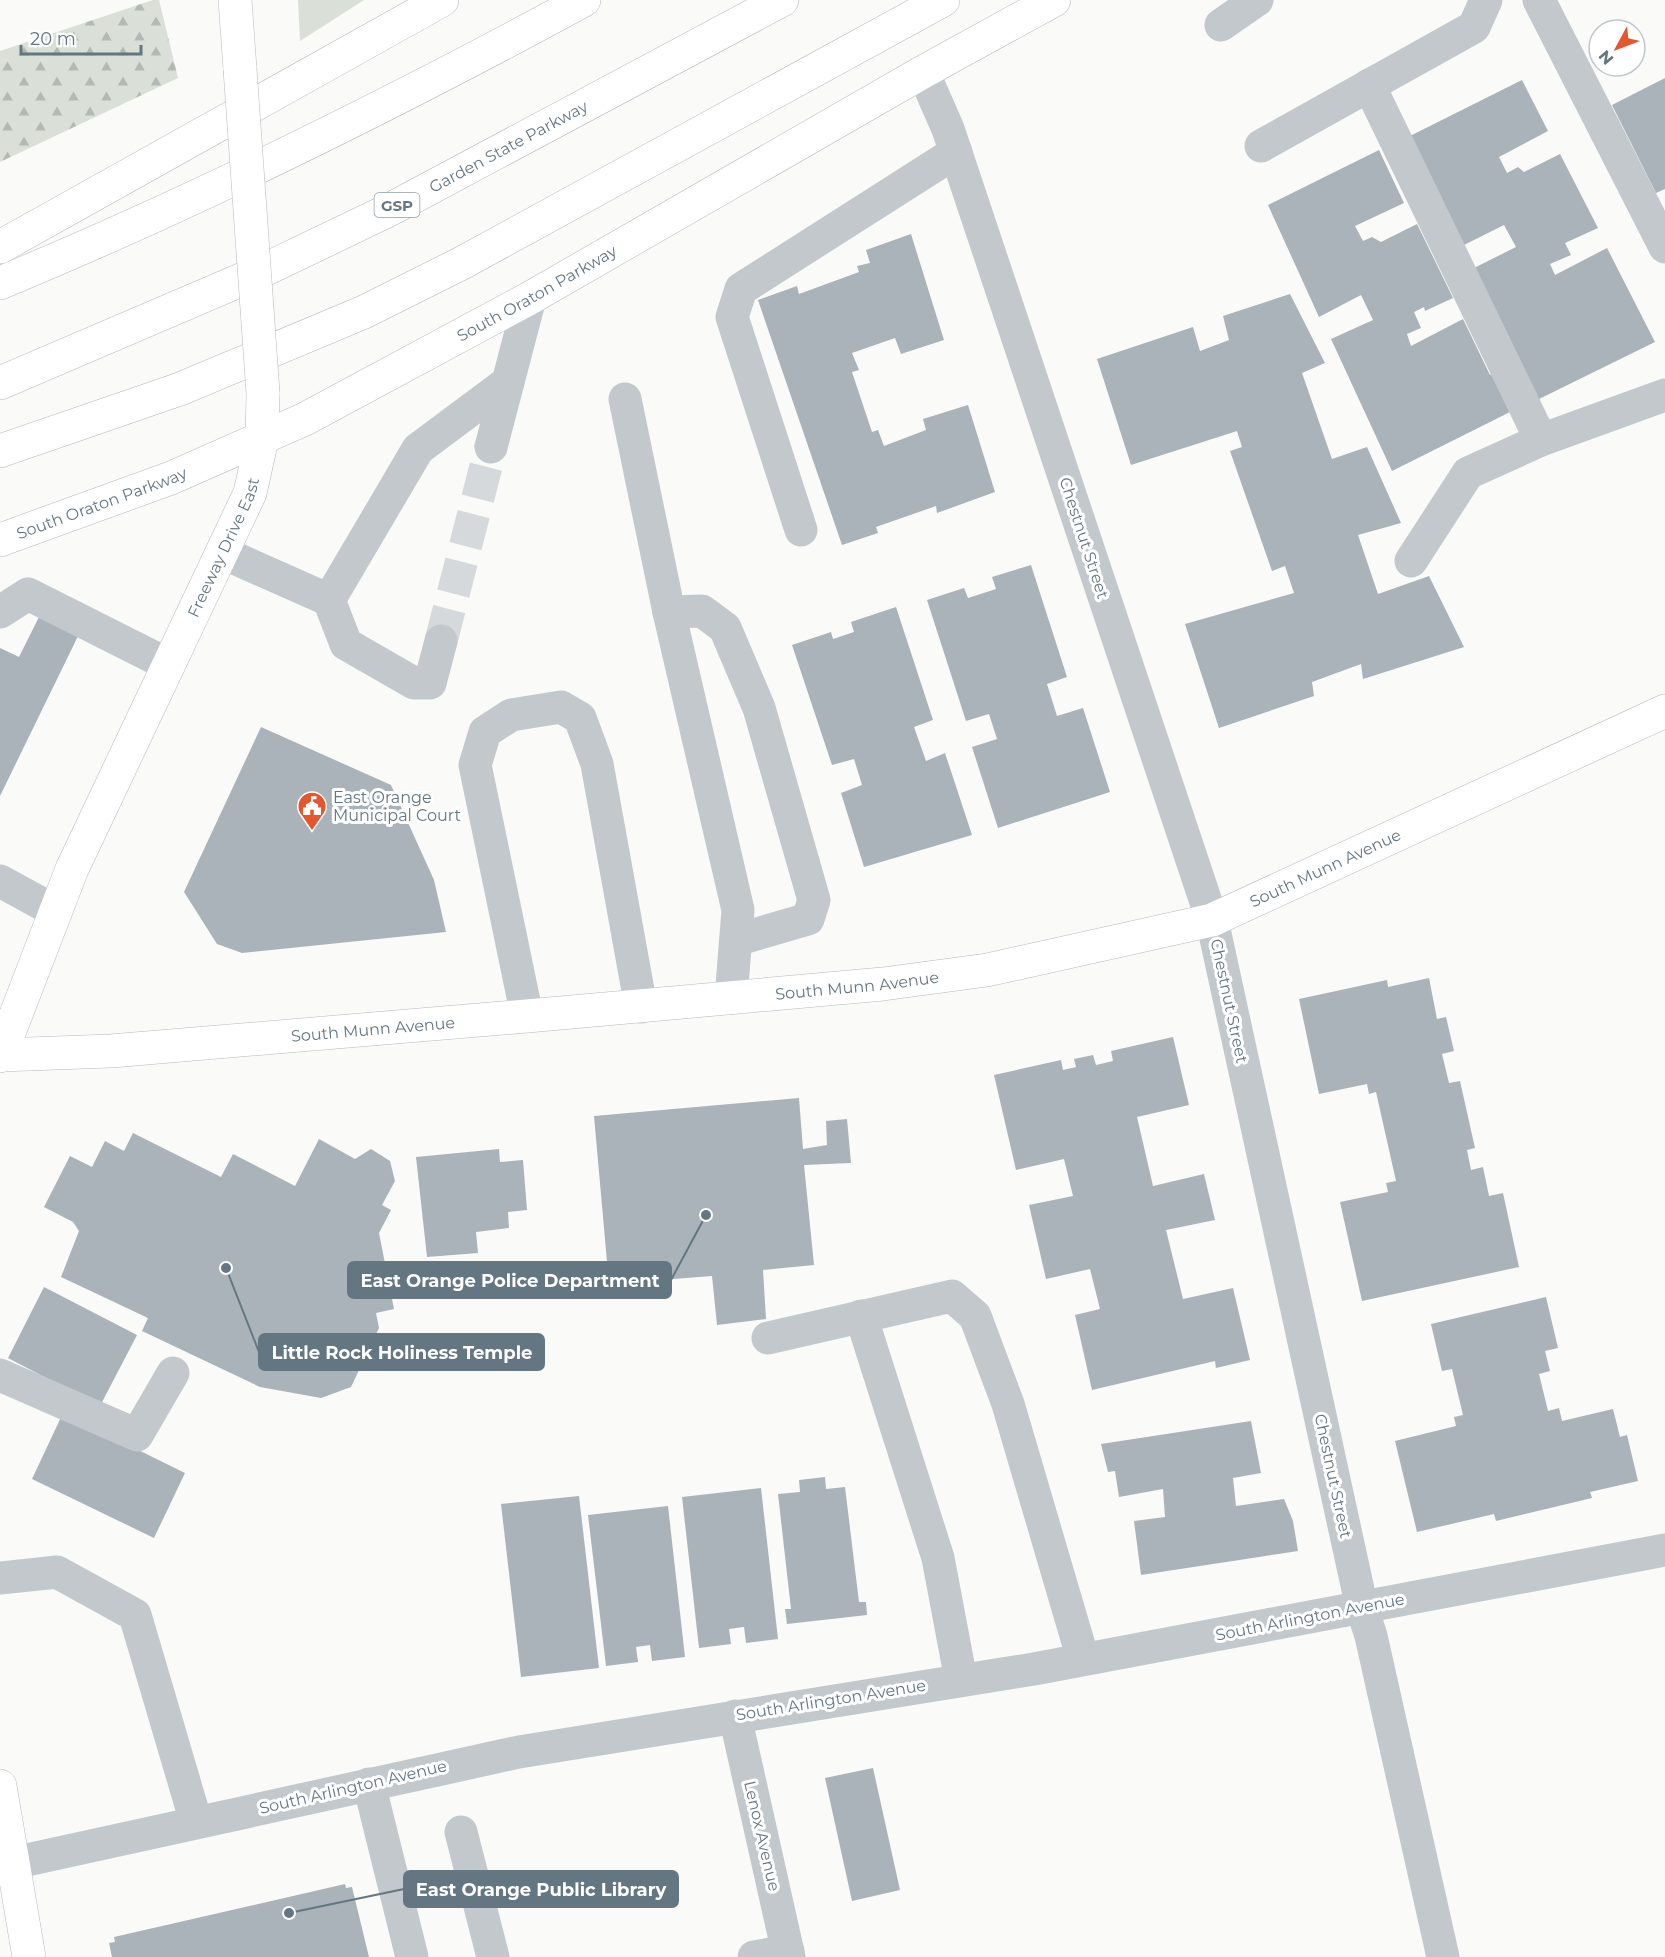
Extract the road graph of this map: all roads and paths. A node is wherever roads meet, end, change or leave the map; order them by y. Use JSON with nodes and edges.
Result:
{"nodes":[{"id":1,"x":235,"y":0,"type":"edge"},
{"id":2,"x":442,"y":0,"type":"edge"},
{"id":3,"x":584,"y":0,"type":"edge"},
{"id":4,"x":782,"y":0,"type":"edge"},
{"id":5,"x":943,"y":0,"type":"edge"},
{"id":6,"x":1054,"y":0,"type":"edge"},
{"id":7,"x":1257,"y":0,"type":"edge"},
{"id":8,"x":1486,"y":0,"type":"edge"},
{"id":9,"x":1539,"y":0,"type":"edge"},
{"id":10,"x":1221,"y":26,"type":"dead end"},
{"id":11,"x":923,"y":72,"type":"junction"},
{"id":12,"x":1369,"y":86,"type":"junction"},
{"id":13,"x":1261,"y":146,"type":"dead end"},
{"id":14,"x":956,"y":152,"type":"junction"},
{"id":15,"x":0,"y":247,"type":"edge"},
{"id":16,"x":1665,"y":247,"type":"edge"},
{"id":17,"x":0,"y":283,"type":"edge"},
{"id":18,"x":530,"y":298,"type":"junction"},
{"id":19,"x":508,"y":382,"type":"junction"},
{"id":20,"x":0,"y":383,"type":"edge"},
{"id":21,"x":1665,"y":395,"type":"edge"},
{"id":22,"x":625,"y":399,"type":"dead end"},
{"id":23,"x":262,"y":439,"type":"junction"},
{"id":24,"x":1541,"y":440,"type":"junction"},
{"id":25,"x":491,"y":447,"type":"tunnel mouth"},
{"id":26,"x":0,"y":451,"type":"edge"},
{"id":27,"x":801,"y":530,"type":"dead end"},
{"id":28,"x":0,"y":540,"type":"edge"},
{"id":29,"x":223,"y":553,"type":"junction"},
{"id":30,"x":1411,"y":561,"type":"dead end"},
{"id":31,"x":329,"y":600,"type":"junction"},
{"id":32,"x":0,"y":612,"type":"edge"},
{"id":33,"x":669,"y":612,"type":"junction"},
{"id":34,"x":441,"y":641,"type":"tunnel mouth"},
{"id":35,"x":169,"y":665,"type":"junction"},
{"id":36,"x":1665,"y":711,"type":"edge"},
{"id":37,"x":0,"y":881,"type":"edge"},
{"id":38,"x":55,"y":911,"type":"junction"},
{"id":39,"x":1212,"y":920,"type":"junction"},
{"id":40,"x":736,"y":940,"type":"junction"},
{"id":41,"x":731,"y":998,"type":"junction"},
{"id":42,"x":641,"y":1006,"type":"junction"},
{"id":43,"x":527,"y":1017,"type":"junction"},
{"id":44,"x":0,"y":1055,"type":"edge"},
{"id":45,"x":861,"y":1317,"type":"junction"},
{"id":46,"x":768,"y":1338,"type":"dead end"},
{"id":47,"x":173,"y":1373,"type":"dead end"},
{"id":48,"x":0,"y":1375,"type":"edge"},
{"id":49,"x":1665,"y":1550,"type":"edge"},
{"id":50,"x":0,"y":1578,"type":"edge"},
{"id":51,"x":1362,"y":1608,"type":"junction"},
{"id":52,"x":1083,"y":1659,"type":"junction"},
{"id":53,"x":961,"y":1680,"type":"junction"},
{"id":54,"x":735,"y":1716,"type":"junction"},
{"id":55,"x":369,"y":1784,"type":"junction"},
{"id":56,"x":0,"y":1786,"type":"edge"},
{"id":57,"x":196,"y":1822,"type":"junction"},
{"id":58,"x":461,"y":1832,"type":"dead end"},
{"id":59,"x":7,"y":1864,"type":"edge"},
{"id":60,"x":788,"y":1954,"type":"edge"},
{"id":61,"x":29,"y":1957,"type":"edge"},
{"id":62,"x":412,"y":1957,"type":"edge"},
{"id":63,"x":493,"y":1957,"type":"edge"},
{"id":64,"x":754,"y":1957,"type":"edge"},
{"id":65,"x":1443,"y":1957,"type":"edge"}],
"edges":[{"from":1,"to":23,"type":"main road","name":"Freeway Drive East","bridge":true},
{"from":2,"to":15,"type":"main road"},
{"from":3,"to":17,"type":"main road"},
{"from":4,"to":20,"type":"main road","name":"Garden State Parkway","number":"GSP"},
{"from":5,"to":26,"type":"main road"},
{"from":6,"to":11,"type":"main road","name":"South Oraton Parkway"},
{"from":7,"to":10,"type":"street"},
{"from":8,"to":12,"type":"street"},
{"from":9,"to":16,"type":"street"},
{"from":11,"to":14,"type":"street","name":"Chestnut Street"},
{"from":11,"to":18,"type":"main road","name":"South Oraton Parkway"},
{"from":12,"to":13,"type":"street"},
{"from":12,"to":24,"type":"street"},
{"from":14,"to":27,"type":"street"},
{"from":14,"to":39,"type":"street","name":"Chestnut Street"},
{"from":18,"to":19,"type":"street"},
{"from":18,"to":23,"type":"main road","name":"South Oraton Parkway"},
{"from":19,"to":25,"type":"street"},
{"from":19,"to":31,"type":"street"},
{"from":21,"to":24,"type":"street"},
{"from":22,"to":33,"type":"street"},
{"from":23,"to":28,"type":"main road","name":"South Oraton Parkway"},
{"from":23,"to":29,"type":"main road","name":"Freeway Drive East"},
{"from":24,"to":30,"type":"street"},
{"from":29,"to":31,"type":"street"},
{"from":29,"to":35,"type":"main road","name":"Freeway Drive East"},
{"from":31,"to":34,"type":"street"},
{"from":32,"to":35,"type":"street"},
{"from":33,"to":40,"type":"street"},
{"from":33,"to":40,"type":"street"},
{"from":35,"to":38,"type":"main road","name":"Freeway Drive East"},
{"from":36,"to":39,"type":"main road","name":"South Munn Avenue"},
{"from":37,"to":38,"type":"street"},
{"from":38,"to":44,"type":"main road","name":"Freeway Drive East"},
{"from":39,"to":41,"type":"main road","name":"South Munn Avenue"},
{"from":39,"to":51,"type":"street","name":"Chestnut Street"},
{"from":40,"to":41,"type":"street"},
{"from":41,"to":42,"type":"main road","name":"South Munn Avenue"},
{"from":42,"to":43,"type":"main road","name":"South Munn Avenue"},
{"from":42,"to":43,"type":"street"},
{"from":43,"to":44,"type":"main road","name":"South Munn Avenue"},
{"from":45,"to":46,"type":"street"},
{"from":45,"to":52,"type":"street"},
{"from":45,"to":53,"type":"street"},
{"from":47,"to":48,"type":"street"},
{"from":49,"to":51,"type":"street","name":"South Arlington Avenue"},
{"from":50,"to":57,"type":"street"},
{"from":51,"to":52,"type":"street","name":"South Arlington Avenue"},
{"from":51,"to":65,"type":"street","name":"Chestnut Street"},
{"from":52,"to":53,"type":"street","name":"South Arlington Avenue"},
{"from":53,"to":54,"type":"street","name":"South Arlington Avenue"},
{"from":54,"to":55,"type":"street","name":"South Arlington Avenue"},
{"from":54,"to":60,"type":"street","name":"Lenox Avenue"},
{"from":55,"to":57,"type":"street","name":"South Arlington Avenue"},
{"from":55,"to":62,"type":"street"},
{"from":56,"to":59,"type":"main road"},
{"from":57,"to":59,"type":"street","name":"South Arlington Avenue"},
{"from":58,"to":63,"type":"street"},
{"from":59,"to":61,"type":"main road"},
{"from":60,"to":64,"type":"street"}]}
